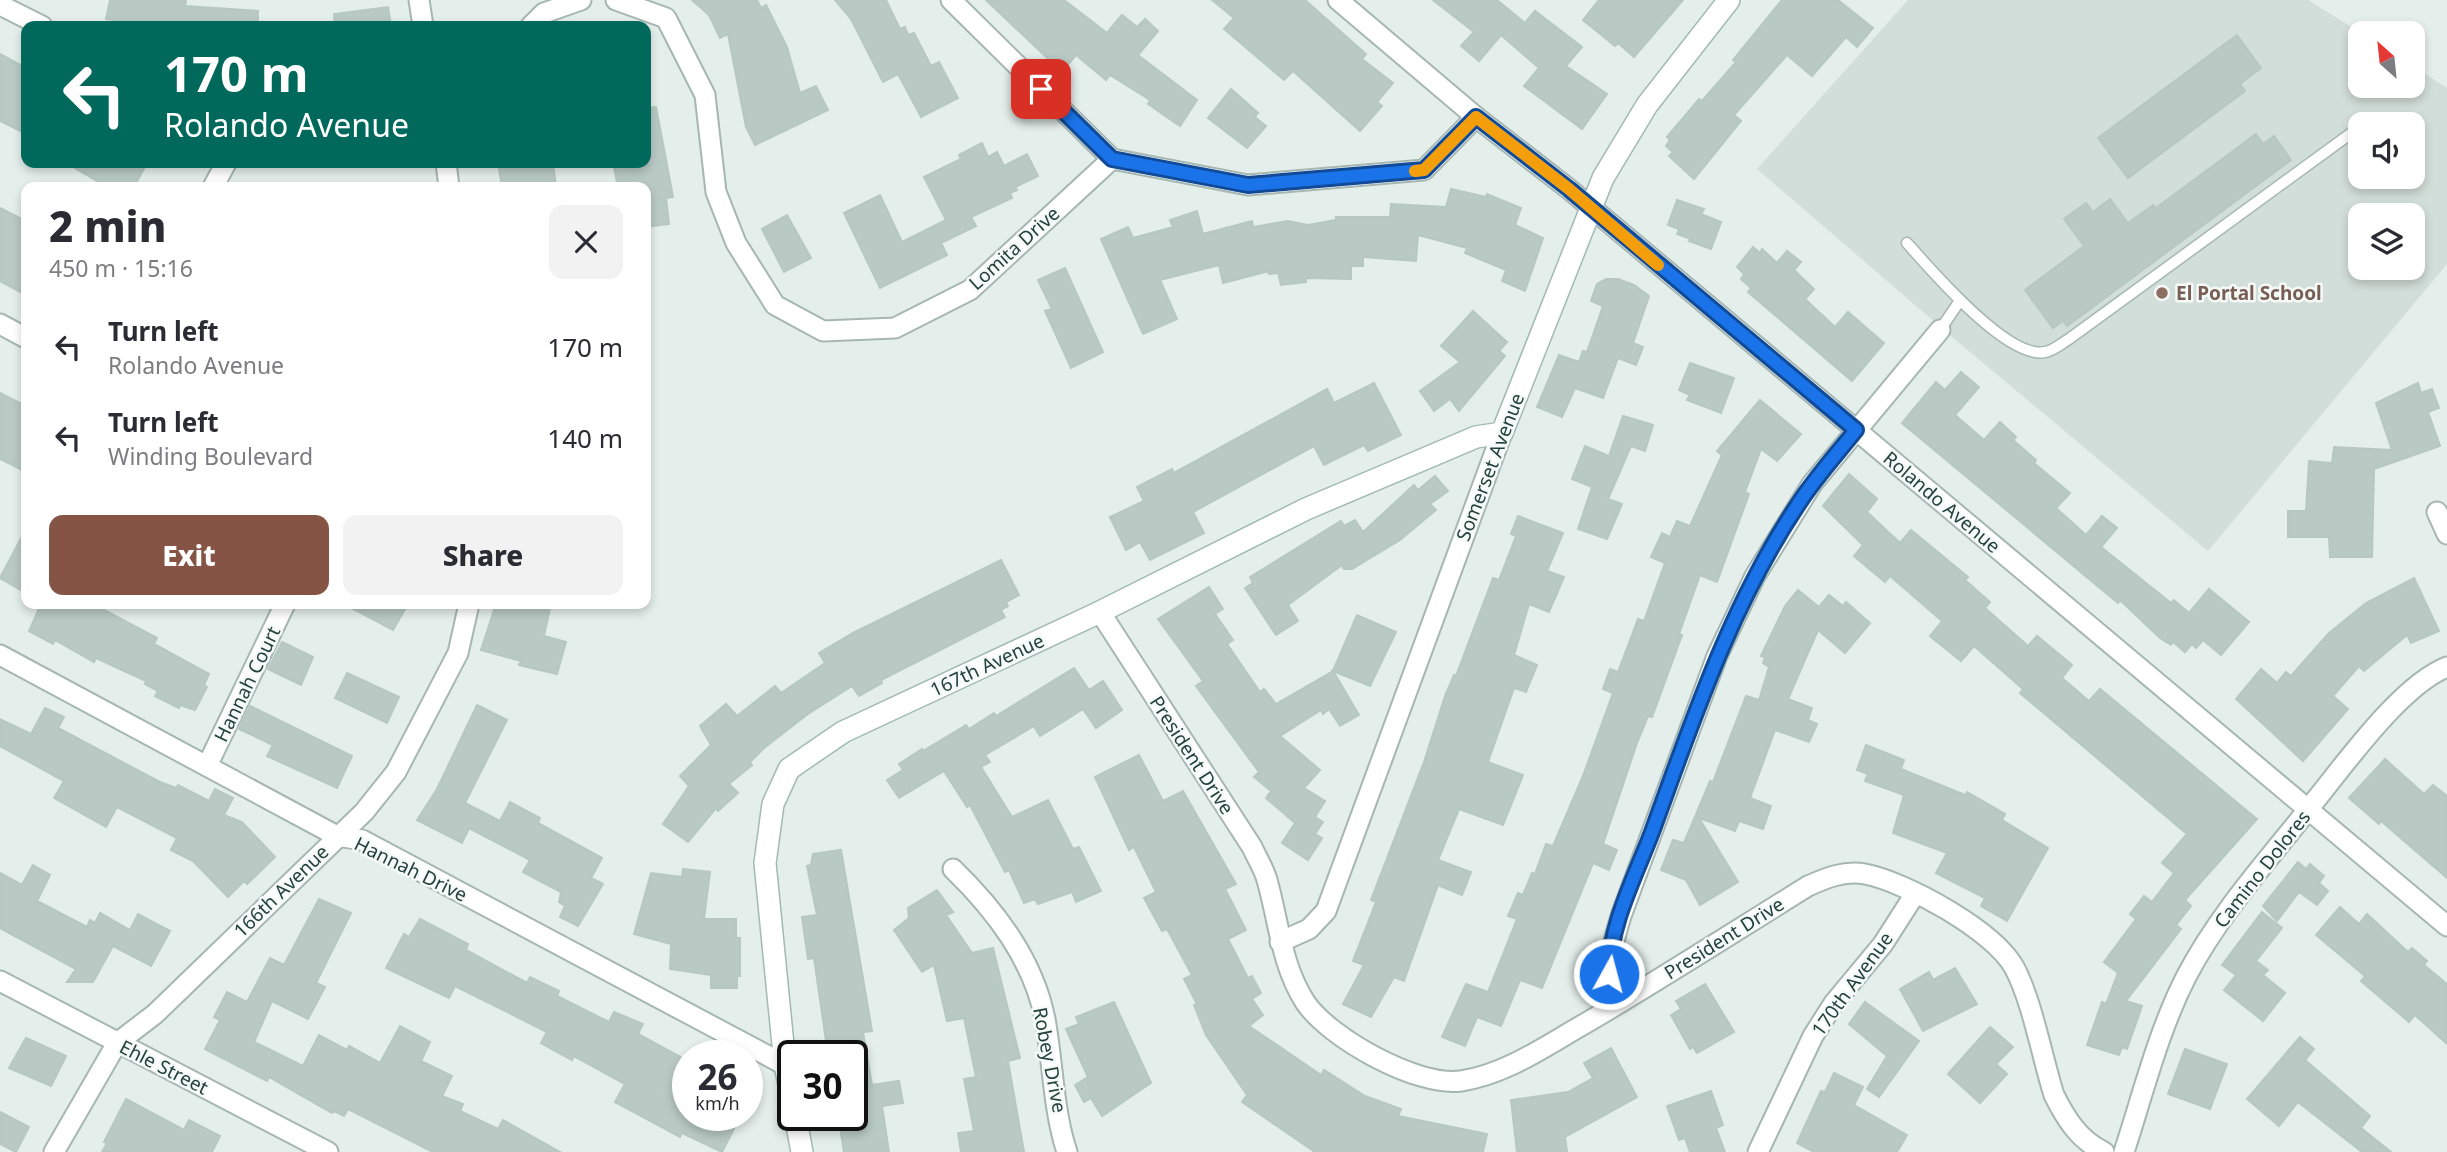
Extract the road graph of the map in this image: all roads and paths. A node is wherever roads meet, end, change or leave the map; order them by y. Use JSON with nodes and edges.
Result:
{"nodes":[{"id":1,"x":419,"y":0,"type":"edge"},
{"id":2,"x":581,"y":0,"type":"edge"},
{"id":3,"x":616,"y":0,"type":"edge"},
{"id":4,"x":951,"y":0,"type":"edge"},
{"id":5,"x":1338,"y":0,"type":"edge"},
{"id":6,"x":1729,"y":0,"type":"edge"},
{"id":7,"x":0,"y":5,"type":"edge"},
{"id":8,"x":32,"y":21,"type":"edge"},
{"id":9,"x":422,"y":21,"type":"edge"},
{"id":10,"x":536,"y":21,"type":"edge"},
{"id":11,"x":1476,"y":117,"type":"junction"},
{"id":12,"x":2348,"y":136,"type":"edge"},
{"id":13,"x":1112,"y":159,"type":"junction"},
{"id":14,"x":1590,"y":206,"type":"junction"},
{"id":15,"x":1907,"y":243,"type":"dead end"},
{"id":16,"x":1959,"y":302,"type":"junction"},
{"id":17,"x":0,"y":324,"type":"edge"},
{"id":18,"x":1940,"y":330,"type":"joint"},
{"id":19,"x":21,"y":335,"type":"edge"},
{"id":20,"x":1856,"y":430,"type":"junction"},
{"id":21,"x":1502,"y":433,"type":"junction"},
{"id":22,"x":2437,"y":512,"type":"dead end"},
{"id":23,"x":2447,"y":534,"type":"edge"},
{"id":24,"x":283,"y":609,"type":"edge"},
{"id":25,"x":468,"y":609,"type":"edge"},
{"id":26,"x":1100,"y":612,"type":"junction"},
{"id":27,"x":0,"y":654,"type":"edge"},
{"id":28,"x":2447,"y":667,"type":"edge"},
{"id":29,"x":208,"y":764,"type":"junction"},
{"id":30,"x":2308,"y":810,"type":"junction"},
{"id":31,"x":337,"y":836,"type":"junction"},
{"id":32,"x":953,"y":869,"type":"dead end"},
{"id":33,"x":1916,"y":894,"type":"junction"},
{"id":34,"x":2447,"y":926,"type":"edge"},
{"id":35,"x":1280,"y":942,"type":"junction"},
{"id":36,"x":0,"y":981,"type":"edge"},
{"id":37,"x":1621,"y":1002,"type":"junction"},
{"id":38,"x":783,"y":1040,"type":"edge"},
{"id":39,"x":117,"y":1043,"type":"junction"},
{"id":40,"x":777,"y":1061,"type":"edge"},
{"id":41,"x":798,"y":1131,"type":"edge"},
{"id":42,"x":54,"y":1152,"type":"edge"},
{"id":43,"x":328,"y":1152,"type":"edge"},
{"id":44,"x":802,"y":1152,"type":"edge"},
{"id":45,"x":1067,"y":1152,"type":"edge"},
{"id":46,"x":1758,"y":1152,"type":"edge"},
{"id":47,"x":2104,"y":1152,"type":"edge"},
{"id":48,"x":2124,"y":1152,"type":"edge"}],
"edges":[{"from":1,"to":9,"type":"street"},
{"from":2,"to":10,"type":"street"},
{"from":3,"to":13,"type":"street","name":"Lomita Drive"},
{"from":4,"to":13,"type":"street"},
{"from":5,"to":11,"type":"street","name":"Rolando Avenue"},
{"from":6,"to":14,"type":"street","name":"Somerset Avenue"},
{"from":7,"to":8,"type":"street"},
{"from":11,"to":13,"type":"street"},
{"from":11,"to":14,"type":"street","name":"Rolando Avenue"},
{"from":12,"to":16,"type":"lane"},
{"from":14,"to":20,"type":"street","name":"Rolando Avenue"},
{"from":14,"to":21,"type":"street","name":"Somerset Avenue"},
{"from":15,"to":16,"type":"lane"},
{"from":16,"to":18,"type":"lane"},
{"from":17,"to":19,"type":"street"},
{"from":18,"to":20,"type":"street"},
{"from":20,"to":30,"type":"street","name":"Rolando Avenue"},
{"from":20,"to":37,"type":"street"},
{"from":21,"to":26,"type":"street","name":"167th Avenue"},
{"from":21,"to":35,"type":"street","name":"Somerset Avenue"},
{"from":22,"to":23,"type":"street"},
{"from":24,"to":29,"type":"street","name":"Hannah Court"},
{"from":25,"to":31,"type":"street","name":"166th Avenue"},
{"from":26,"to":35,"type":"street","name":"President Drive"},
{"from":26,"to":38,"type":"street","name":"167th Avenue"},
{"from":27,"to":29,"type":"street","name":"Hannah Drive"},
{"from":28,"to":30,"type":"street","name":"Camino Dolores"},
{"from":29,"to":31,"type":"street","name":"Hannah Drive"},
{"from":30,"to":34,"type":"street","name":"Rolando Avenue"},
{"from":30,"to":48,"type":"street","name":"Camino Dolores"},
{"from":31,"to":39,"type":"street","name":"166th Avenue"},
{"from":31,"to":40,"type":"street","name":"Hannah Drive"},
{"from":32,"to":45,"type":"street","name":"Robey Drive"},
{"from":33,"to":37,"type":"street","name":"President Drive"},
{"from":33,"to":46,"type":"street","name":"170th Avenue"},
{"from":33,"to":47,"type":"street","name":"President Drive"},
{"from":35,"to":37,"type":"street","name":"President Drive"},
{"from":36,"to":39,"type":"street","name":"Ehle Street"},
{"from":39,"to":42,"type":"street","name":"166th Avenue"},
{"from":39,"to":43,"type":"street","name":"Ehle Street"},
{"from":41,"to":44,"type":"street"}]}
